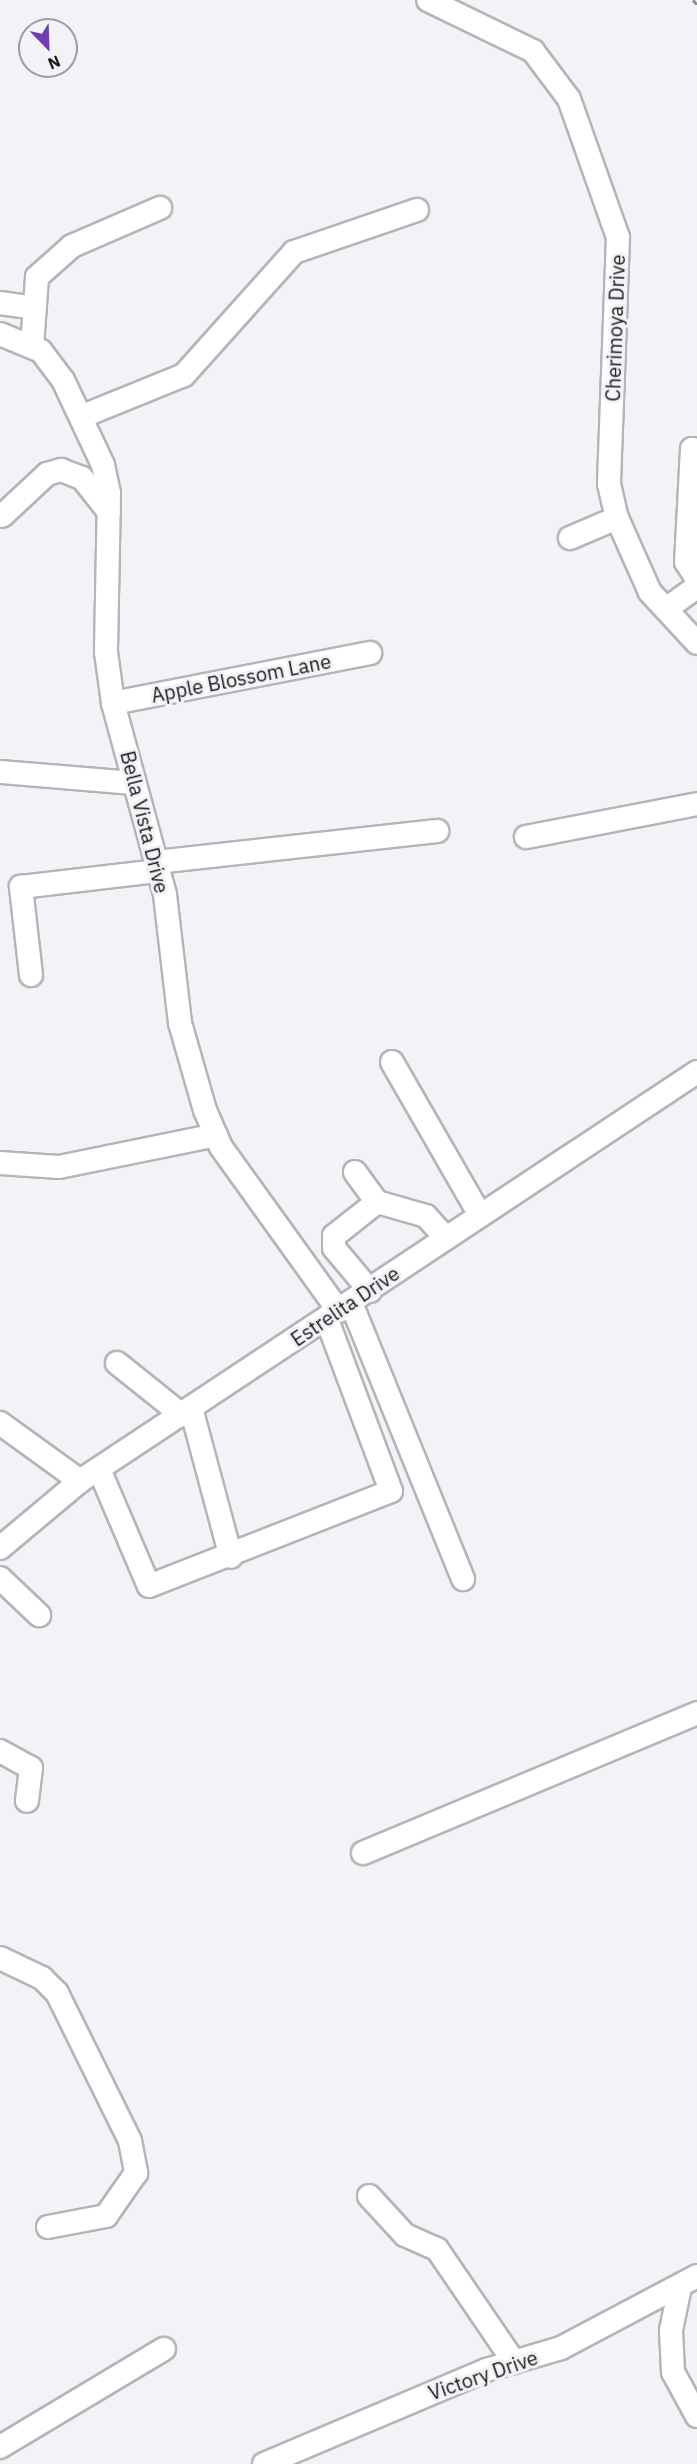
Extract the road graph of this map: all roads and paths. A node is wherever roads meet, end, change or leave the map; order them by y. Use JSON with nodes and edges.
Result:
{"nodes":[{"id":1,"x":428,"y":0,"type":"edge"},
{"id":2,"x":693,"y":0,"type":"edge"},
{"id":3,"x":697,"y":4,"type":"edge"},
{"id":4,"x":159,"y":208,"type":"dead end"},
{"id":5,"x":417,"y":210,"type":"dead end"},
{"id":6,"x":0,"y":303,"type":"edge"},
{"id":7,"x":35,"y":308,"type":"junction"},
{"id":8,"x":0,"y":334,"type":"edge"},
{"id":9,"x":32,"y":347,"type":"junction"},
{"id":10,"x":83,"y":416,"type":"junction"},
{"id":11,"x":697,"y":450,"type":"edge"},
{"id":12,"x":109,"y":512,"type":"junction"},
{"id":13,"x":2,"y":516,"type":"dead end"},
{"id":14,"x":617,"y":518,"type":"junction"},
{"id":15,"x":570,"y":538,"type":"dead end"},
{"id":16,"x":697,"y":579,"type":"edge"},
{"id":17,"x":697,"y":587,"type":"edge"},
{"id":18,"x":669,"y":607,"type":"junction"},
{"id":19,"x":697,"y":643,"type":"edge"},
{"id":20,"x":369,"y":653,"type":"dead end"},
{"id":21,"x":113,"y":703,"type":"junction"},
{"id":22,"x":0,"y":772,"type":"edge"},
{"id":23,"x":135,"y":783,"type":"junction"},
{"id":24,"x":697,"y":804,"type":"edge"},
{"id":25,"x":436,"y":831,"type":"dead end"},
{"id":26,"x":526,"y":837,"type":"dead end"},
{"id":27,"x":157,"y":866,"type":"junction"},
{"id":28,"x":31,"y":975,"type":"dead end"},
{"id":29,"x":392,"y":1062,"type":"dead end"},
{"id":30,"x":697,"y":1072,"type":"edge"},
{"id":31,"x":216,"y":1135,"type":"junction"},
{"id":32,"x":0,"y":1163,"type":"edge"},
{"id":33,"x":355,"y":1172,"type":"dead end"},
{"id":34,"x":377,"y":1202,"type":"junction"},
{"id":35,"x":480,"y":1215,"type":"junction"},
{"id":36,"x":446,"y":1239,"type":"junction"},
{"id":37,"x":370,"y":1291,"type":"junction"},
{"id":38,"x":339,"y":1311,"type":"junction"},
{"id":39,"x":117,"y":1363,"type":"dead end"},
{"id":40,"x":186,"y":1412,"type":"junction"},
{"id":41,"x":0,"y":1424,"type":"edge"},
{"id":42,"x":89,"y":1475,"type":"junction"},
{"id":43,"x":0,"y":1548,"type":"edge"},
{"id":44,"x":231,"y":1557,"type":"junction"},
{"id":45,"x":0,"y":1578,"type":"edge"},
{"id":46,"x":462,"y":1579,"type":"dead end"},
{"id":47,"x":39,"y":1615,"type":"dead end"},
{"id":48,"x":697,"y":1713,"type":"edge"},
{"id":49,"x":0,"y":1751,"type":"edge"},
{"id":50,"x":27,"y":1801,"type":"dead end"},
{"id":51,"x":363,"y":1853,"type":"dead end"},
{"id":52,"x":0,"y":1958,"type":"edge"},
{"id":53,"x":369,"y":2196,"type":"dead end"},
{"id":54,"x":48,"y":2227,"type":"dead end"},
{"id":55,"x":688,"y":2282,"type":"edge"},
{"id":56,"x":164,"y":2349,"type":"dead end"},
{"id":57,"x":514,"y":2362,"type":"junction"},
{"id":58,"x":697,"y":2416,"type":"edge"},
{"id":59,"x":0,"y":2447,"type":"edge"},
{"id":60,"x":264,"y":2463,"type":"edge"}],
"edges":[{"from":1,"to":14,"type":"street","name":"Cherimoya Drive"},
{"from":2,"to":3,"type":"path"},
{"from":4,"to":7,"type":"street"},
{"from":5,"to":10,"type":"street"},
{"from":6,"to":7,"type":"street"},
{"from":7,"to":9,"type":"street"},
{"from":8,"to":9,"type":"street","name":"Bella Vista Drive"},
{"from":9,"to":10,"type":"street","name":"Bella Vista Drive"},
{"from":10,"to":12,"type":"street","name":"Bella Vista Drive"},
{"from":11,"to":16,"type":"street"},
{"from":12,"to":13,"type":"street"},
{"from":12,"to":21,"type":"street","name":"Bella Vista Drive"},
{"from":14,"to":15,"type":"street"},
{"from":14,"to":18,"type":"street","name":"Cherimoya Drive"},
{"from":17,"to":18,"type":"street"},
{"from":18,"to":19,"type":"street","name":"Cherimoya Drive"},
{"from":20,"to":21,"type":"street","name":"Apple Blossom Lane"},
{"from":21,"to":23,"type":"street","name":"Bella Vista Drive"},
{"from":22,"to":23,"type":"street"},
{"from":23,"to":27,"type":"street","name":"Bella Vista Drive"},
{"from":24,"to":26,"type":"street"},
{"from":25,"to":27,"type":"street"},
{"from":27,"to":28,"type":"street"},
{"from":27,"to":31,"type":"street","name":"Bella Vista Drive"},
{"from":29,"to":35,"type":"street"},
{"from":30,"to":35,"type":"street","name":"Estrelita Drive"},
{"from":31,"to":32,"type":"street"},
{"from":31,"to":38,"type":"street","name":"Bella Vista Drive"},
{"from":33,"to":34,"type":"street"},
{"from":34,"to":36,"type":"street"},
{"from":34,"to":37,"type":"street"},
{"from":35,"to":36,"type":"street","name":"Estrelita Drive"},
{"from":36,"to":37,"type":"street","name":"Estrelita Drive"},
{"from":37,"to":38,"type":"street","name":"Estrelita Drive"},
{"from":38,"to":40,"type":"street","name":"Estrelita Drive"},
{"from":38,"to":44,"type":"street"},
{"from":38,"to":46,"type":"street"},
{"from":39,"to":40,"type":"street"},
{"from":40,"to":42,"type":"street","name":"Estrelita Drive"},
{"from":40,"to":44,"type":"street"},
{"from":41,"to":42,"type":"street"},
{"from":42,"to":43,"type":"street","name":"Estrelita Drive"},
{"from":42,"to":44,"type":"street"},
{"from":45,"to":47,"type":"street"},
{"from":48,"to":51,"type":"street"},
{"from":49,"to":50,"type":"street"},
{"from":52,"to":54,"type":"street"},
{"from":53,"to":57,"type":"street"},
{"from":55,"to":57,"type":"street","name":"Victory Drive"},
{"from":55,"to":58,"type":"street"},
{"from":56,"to":59,"type":"street"},
{"from":57,"to":60,"type":"street","name":"Victory Drive"}]}
